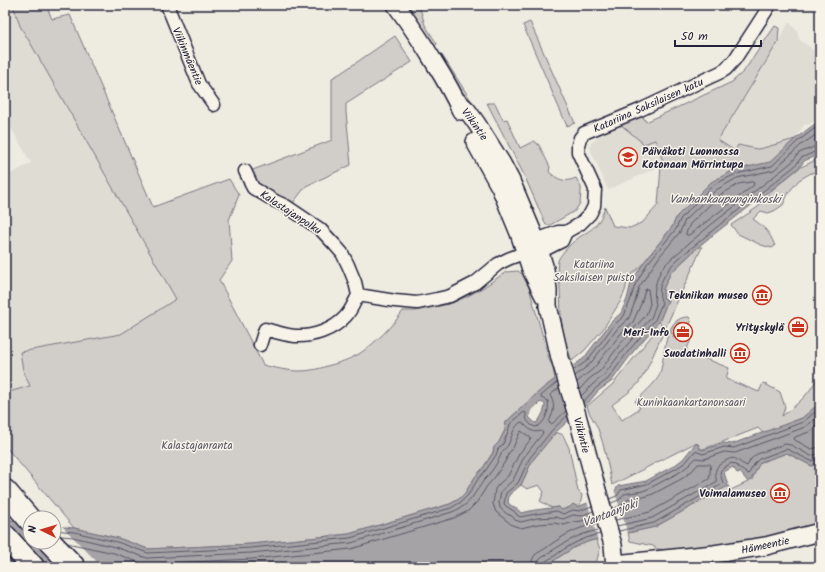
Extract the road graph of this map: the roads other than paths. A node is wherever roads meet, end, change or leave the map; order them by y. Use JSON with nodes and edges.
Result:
{"nodes":[{"id":1,"x":167,"y":5,"type":"edge"},
{"id":2,"x":396,"y":5,"type":"edge"},
{"id":3,"x":770,"y":5,"type":"edge"},
{"id":4,"x":214,"y":105,"type":"dead end"},
{"id":5,"x":245,"y":171,"type":"dead end"},
{"id":6,"x":534,"y":248,"type":"junction"},
{"id":7,"x":358,"y":295,"type":"junction"},
{"id":8,"x":260,"y":345,"type":"dead end"},
{"id":9,"x":5,"y":491,"type":"edge"},
{"id":10,"x":22,"y":511,"type":"edge"},
{"id":11,"x":820,"y":532,"type":"edge"},
{"id":12,"x":5,"y":536,"type":"edge"},
{"id":13,"x":58,"y":550,"type":"edge"},
{"id":14,"x":614,"y":566,"type":"edge"},
{"id":15,"x":33,"y":567,"type":"edge"},
{"id":16,"x":74,"y":567,"type":"edge"}],
"edges":[{"from":1,"to":4,"type":"street","name":"Viikinmäentie"},
{"from":2,"to":6,"type":"main road","name":"Viikintie"},
{"from":3,"to":6,"type":"street","name":"Katariina Saksilaisen katu"},
{"from":5,"to":7,"type":"street","name":"Kalastajanpolku"},
{"from":6,"to":7,"type":"street"},
{"from":6,"to":14,"type":"main road","name":"Viikintie"},
{"from":7,"to":8,"type":"street"},
{"from":9,"to":10,"type":"highway"},
{"from":11,"to":14,"type":"main road","name":"Hämeentie"},
{"from":12,"to":15,"type":"highway"},
{"from":13,"to":16,"type":"highway"}]}
